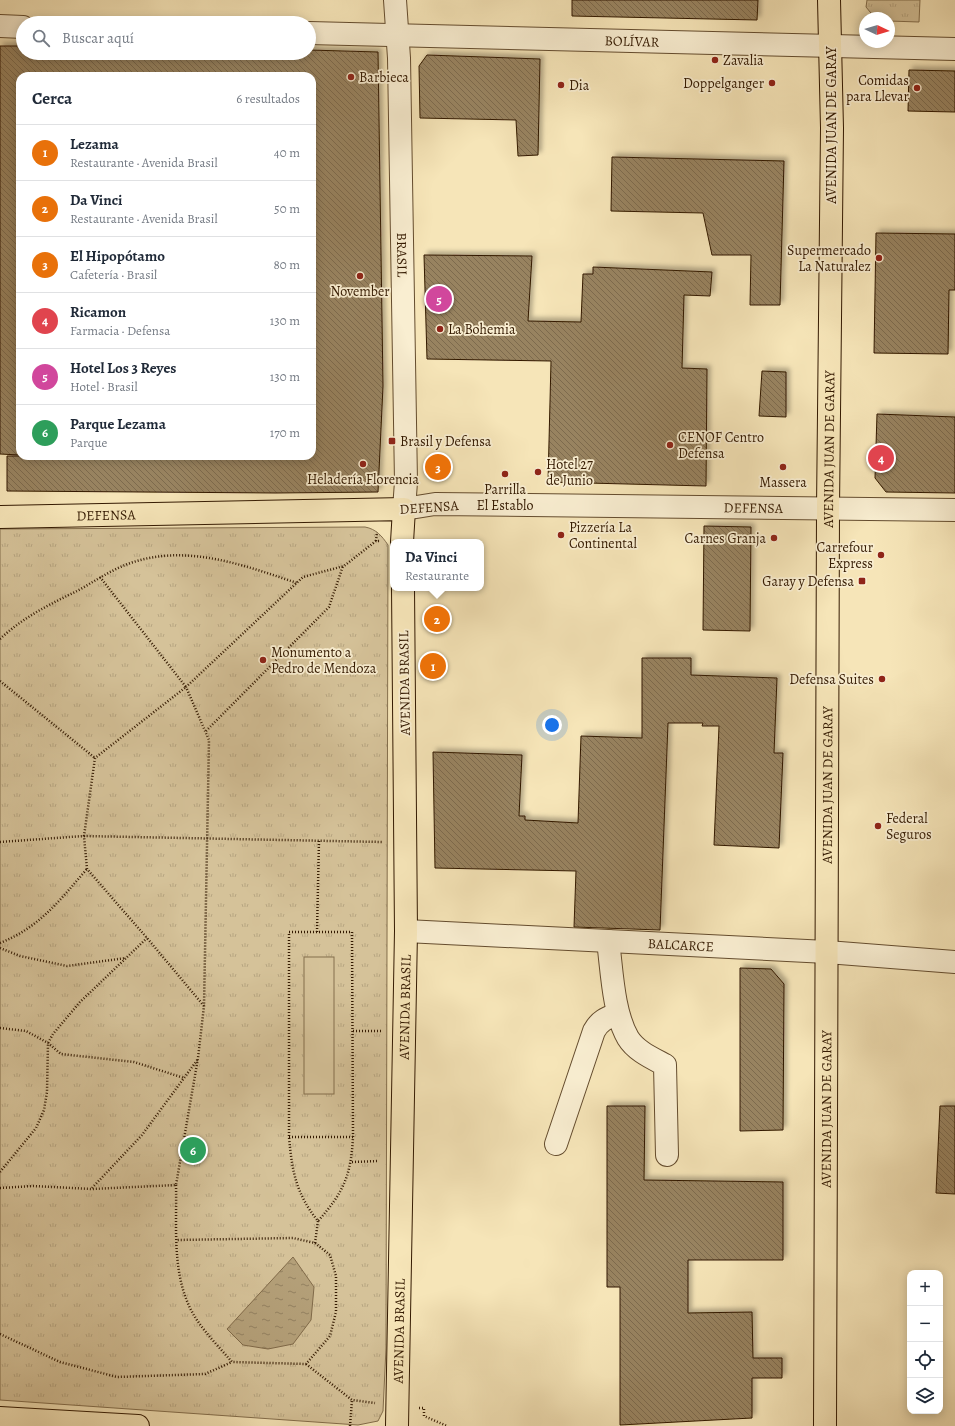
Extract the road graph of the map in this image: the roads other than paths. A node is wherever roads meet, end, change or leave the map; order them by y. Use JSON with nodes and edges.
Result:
{"nodes":[{"id":1,"x":395,"y":0,"type":"edge"},
{"id":2,"x":829,"y":0,"type":"edge"},
{"id":3,"x":0,"y":26,"type":"edge"},
{"id":4,"x":16,"y":27,"type":"edge"},
{"id":5,"x":316,"y":33,"type":"edge"},
{"id":6,"x":397,"y":35,"type":"junction"},
{"id":7,"x":831,"y":44,"type":"junction"},
{"id":8,"x":955,"y":48,"type":"edge"},
{"id":9,"x":828,"y":508,"type":"junction"},
{"id":10,"x":404,"y":510,"type":"junction"},
{"id":11,"x":955,"y":510,"type":"edge"},
{"id":12,"x":0,"y":516,"type":"edge"},
{"id":13,"x":402,"y":538,"type":"edge"},
{"id":14,"x":403,"y":591,"type":"edge"},
{"id":15,"x":406,"y":931,"type":"junction"},
{"id":16,"x":608,"y":941,"type":"junction"},
{"id":17,"x":827,"y":952,"type":"junction"},
{"id":18,"x":955,"y":962,"type":"edge"},
{"id":19,"x":618,"y":1014,"type":"junction"},
{"id":20,"x":556,"y":1144,"type":"dead end"},
{"id":21,"x":667,"y":1155,"type":"dead end"},
{"id":22,"x":0,"y":1418,"type":"edge"},
{"id":23,"x":138,"y":1426,"type":"edge"},
{"id":24,"x":397,"y":1426,"type":"edge"},
{"id":25,"x":826,"y":1426,"type":"edge"}],
"edges":[{"from":1,"to":6,"type":"street","name":"BRASIL"},
{"from":2,"to":7,"type":"main road","name":"AVENIDA JUAN DE GARAY"},
{"from":3,"to":4,"type":"street"},
{"from":5,"to":6,"type":"street","name":"BOLÍVAR"},
{"from":6,"to":7,"type":"street","name":"BOLÍVAR"},
{"from":6,"to":10,"type":"street","name":"BRASIL"},
{"from":7,"to":8,"type":"street","name":"BOLÍVAR"},
{"from":7,"to":9,"type":"main road","name":"AVENIDA JUAN DE GARAY"},
{"from":9,"to":10,"type":"street","name":"DEFENSA"},
{"from":9,"to":11,"type":"street","name":"DEFENSA"},
{"from":9,"to":17,"type":"main road","name":"AVENIDA JUAN DE GARAY"},
{"from":10,"to":12,"type":"main road","name":"DEFENSA"},
{"from":10,"to":13,"type":"main road"},
{"from":14,"to":15,"type":"main road","name":"AVENIDA BRASIL"},
{"from":15,"to":16,"type":"street","name":"BALCARCE"},
{"from":15,"to":24,"type":"main road","name":"AVENIDA BRASIL"},
{"from":16,"to":17,"type":"street","name":"BALCARCE"},
{"from":16,"to":19,"type":"street"},
{"from":17,"to":18,"type":"street","name":"BALCARCE"},
{"from":17,"to":25,"type":"main road","name":"AVENIDA JUAN DE GARAY"},
{"from":19,"to":20,"type":"street"},
{"from":19,"to":21,"type":"street"},
{"from":22,"to":23,"type":"main road"}]}
